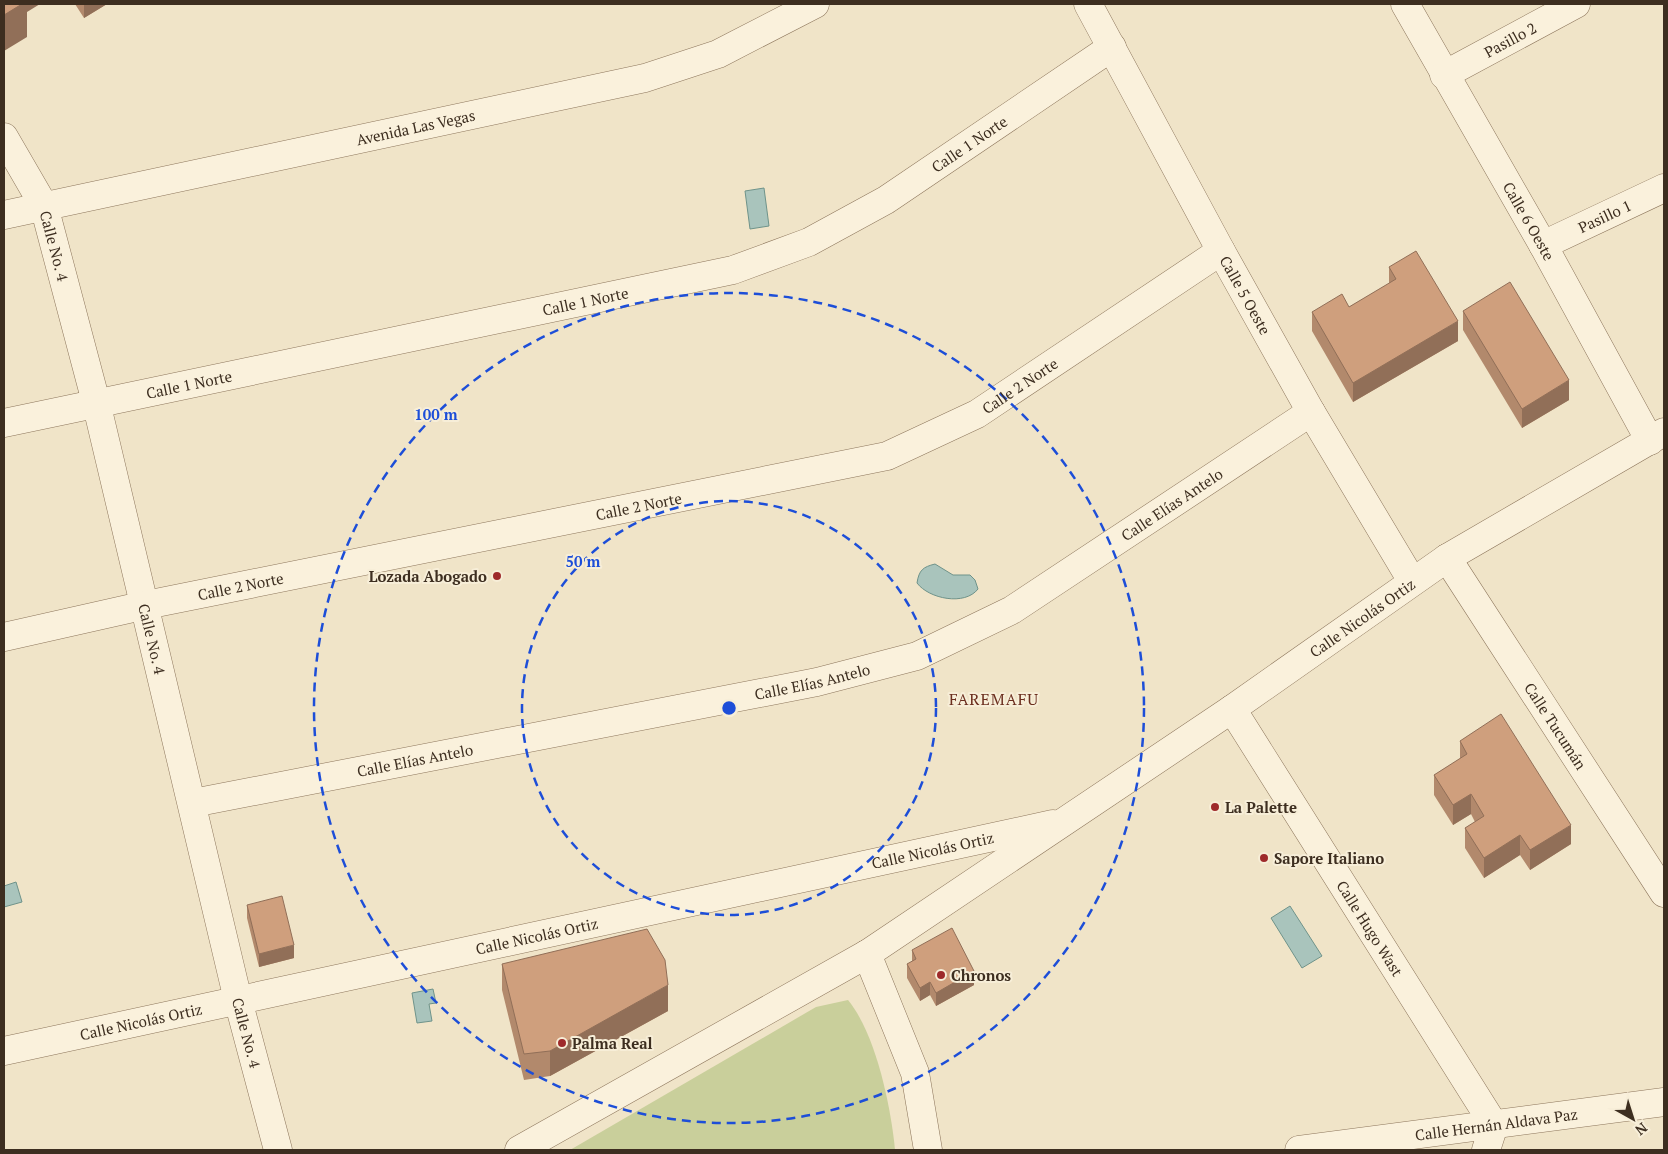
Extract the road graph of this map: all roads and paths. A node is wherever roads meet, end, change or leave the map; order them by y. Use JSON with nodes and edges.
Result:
{"nodes":[{"id":1,"x":816,"y":4,"type":"edge"},
{"id":2,"x":1088,"y":4,"type":"edge"},
{"id":3,"x":1405,"y":4,"type":"edge"},
{"id":4,"x":1576,"y":4,"type":"edge"},
{"id":5,"x":1112,"y":47,"type":"junction"},
{"id":6,"x":1444,"y":75,"type":"junction"},
{"id":7,"x":4,"y":137,"type":"edge"},
{"id":8,"x":1664,"y":188,"type":"edge"},
{"id":9,"x":44,"y":206,"type":"junction"},
{"id":10,"x":4,"y":214,"type":"edge"},
{"id":11,"x":1543,"y":245,"type":"junction"},
{"id":12,"x":1221,"y":251,"type":"junction"},
{"id":13,"x":96,"y":402,"type":"junction"},
{"id":14,"x":1311,"y":412,"type":"junction"},
{"id":15,"x":4,"y":422,"type":"edge"},
{"id":16,"x":1657,"y":437,"type":"edge"},
{"id":17,"x":1447,"y":558,"type":"junction"},
{"id":18,"x":1412,"y":581,"type":"junction"},
{"id":19,"x":146,"y":605,"type":"junction"},
{"id":20,"x":4,"y":637,"type":"edge"},
{"id":21,"x":1232,"y":709,"type":"junction"},
{"id":22,"x":193,"y":802,"type":"junction"},
{"id":23,"x":1069,"y":820,"type":"junction"},
{"id":24,"x":1664,"y":893,"type":"edge"},
{"id":25,"x":867,"y":954,"type":"junction"},
{"id":26,"x":238,"y":1000,"type":"junction"},
{"id":27,"x":4,"y":1051,"type":"edge"},
{"id":28,"x":1664,"y":1102,"type":"edge"},
{"id":29,"x":1494,"y":1124,"type":"junction"},
{"id":30,"x":278,"y":1150,"type":"edge"},
{"id":31,"x":519,"y":1150,"type":"edge"},
{"id":32,"x":928,"y":1150,"type":"edge"},
{"id":33,"x":1299,"y":1150,"type":"edge"},
{"id":34,"x":1486,"y":1150,"type":"edge"}],
"edges":[{"from":1,"to":9,"type":"street","name":"Avenida Las Vegas"},
{"from":2,"to":5,"type":"street","name":"Calle 5 Oeste"},
{"from":3,"to":6,"type":"street","name":"Calle 6 Oeste"},
{"from":4,"to":6,"type":"street","name":"Pasillo 2"},
{"from":5,"to":12,"type":"street","name":"Calle 5 Oeste"},
{"from":5,"to":13,"type":"street","name":"Calle 1 Norte"},
{"from":6,"to":11,"type":"street","name":"Calle 6 Oeste"},
{"from":7,"to":9,"type":"street","name":"Calle No. 4"},
{"from":8,"to":11,"type":"street","name":"Pasillo 1"},
{"from":9,"to":10,"type":"street","name":"Avenida Las Vegas"},
{"from":9,"to":13,"type":"street","name":"Calle No. 4"},
{"from":11,"to":16,"type":"street","name":"Calle 6 Oeste"},
{"from":12,"to":14,"type":"street","name":"Calle 5 Oeste"},
{"from":12,"to":19,"type":"street","name":"Calle 2 Norte"},
{"from":13,"to":15,"type":"street","name":"Calle 1 Norte"},
{"from":13,"to":19,"type":"street","name":"Calle No. 4"},
{"from":14,"to":18,"type":"street","name":"Calle 5 Oeste"},
{"from":14,"to":22,"type":"street","name":"Calle Elías Antelo"},
{"from":16,"to":17,"type":"street","name":"Calle Nicolás Ortiz"},
{"from":17,"to":18,"type":"street","name":"Calle Nicolás Ortiz"},
{"from":17,"to":24,"type":"street","name":"Calle Tucumán"},
{"from":18,"to":21,"type":"street","name":"Calle Nicolás Ortiz"},
{"from":19,"to":20,"type":"street","name":"Calle 2 Norte"},
{"from":19,"to":22,"type":"street","name":"Calle No. 4"},
{"from":21,"to":23,"type":"street","name":"Calle Nicolás Ortiz"},
{"from":21,"to":29,"type":"street","name":"Calle Hugo Wast"},
{"from":22,"to":26,"type":"street","name":"Calle No. 4"},
{"from":23,"to":25,"type":"street","name":"Calle Nicolás Ortiz"},
{"from":23,"to":26,"type":"street","name":"Calle Nicolás Ortiz"},
{"from":25,"to":31,"type":"street","name":"Calle Nicolás Ortiz"},
{"from":25,"to":32,"type":"street"},
{"from":26,"to":27,"type":"street","name":"Calle Nicolás Ortiz"},
{"from":26,"to":30,"type":"street","name":"Calle No. 4"},
{"from":28,"to":29,"type":"street","name":"Calle Hernán Aldava Paz"},
{"from":29,"to":33,"type":"street","name":"Calle Hernán Aldava Paz"},
{"from":29,"to":34,"type":"street"}]}
